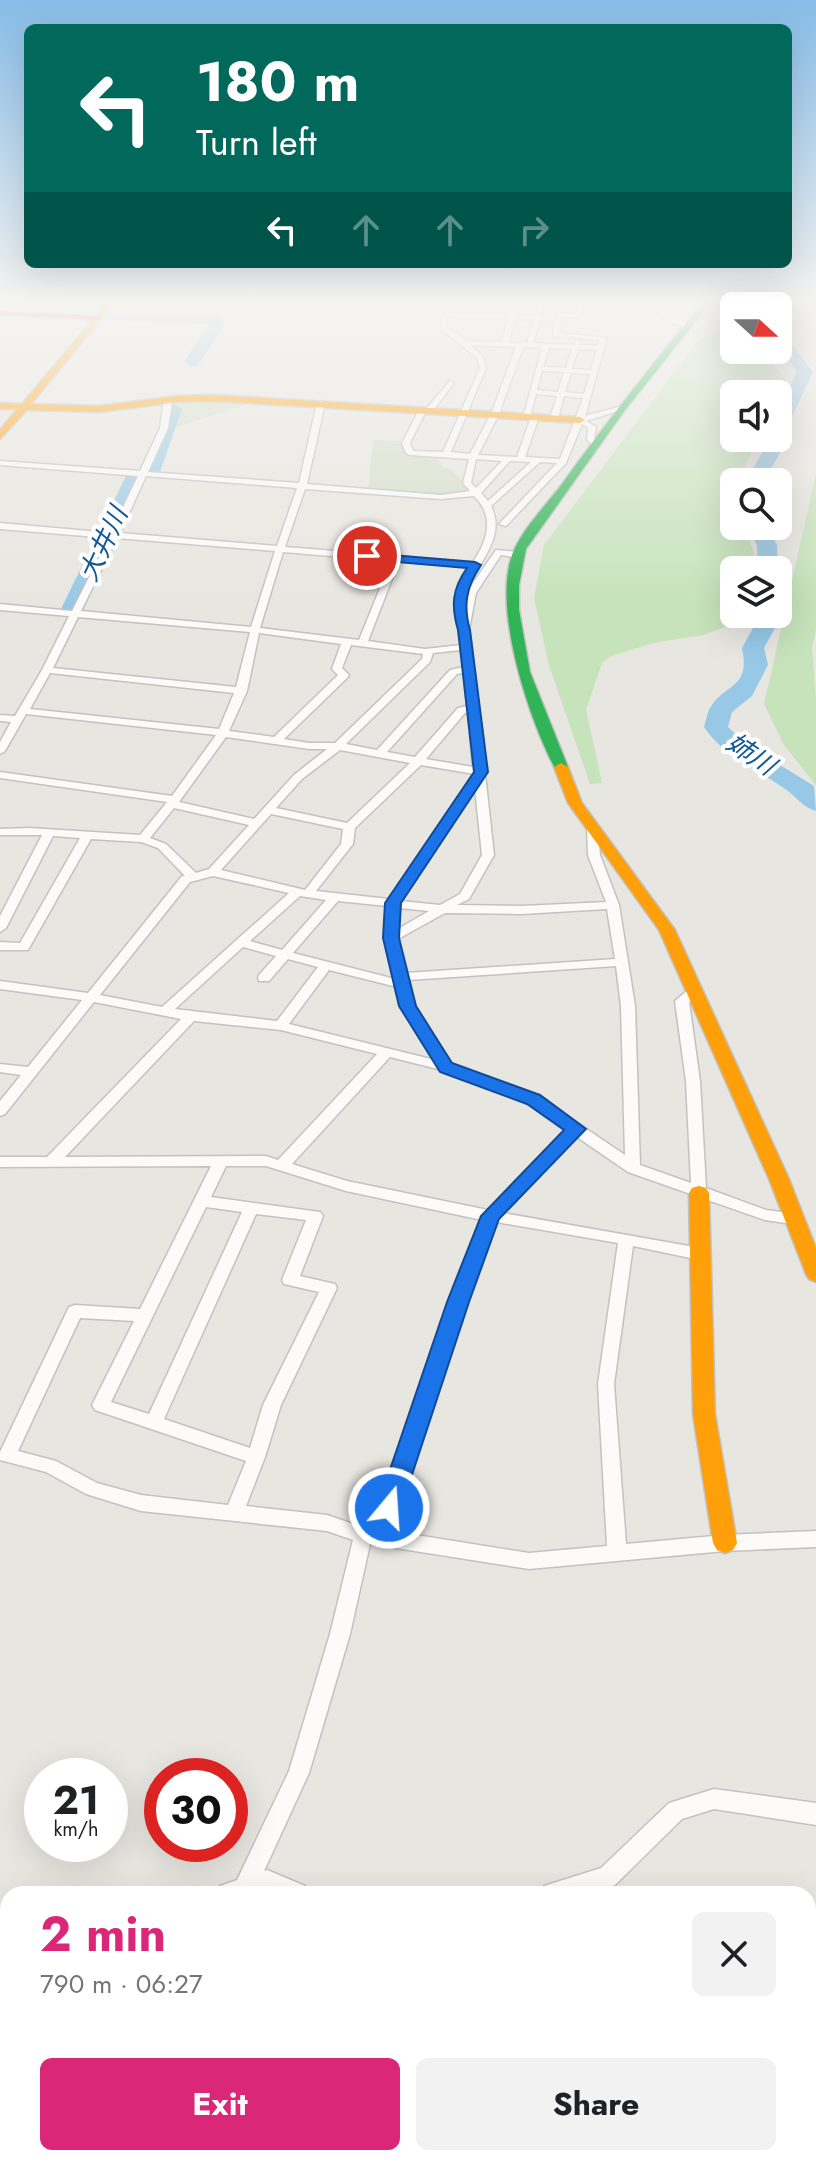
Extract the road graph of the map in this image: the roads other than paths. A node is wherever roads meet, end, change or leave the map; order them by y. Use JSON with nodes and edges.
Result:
{"nodes":[{"id":1,"x":30,"y":402,"type":"edge"},
{"id":2,"x":159,"y":402,"type":"edge"},
{"id":3,"x":168,"y":402,"type":"edge"},
{"id":4,"x":297,"y":402,"type":"edge"},
{"id":5,"x":433,"y":402,"type":"edge"},
{"id":6,"x":470,"y":402,"type":"edge"},
{"id":7,"x":499,"y":402,"type":"edge"},
{"id":8,"x":535,"y":402,"type":"edge"},
{"id":9,"x":553,"y":402,"type":"edge"},
{"id":10,"x":585,"y":402,"type":"edge"},
{"id":11,"x":627,"y":402,"type":"edge"},
{"id":12,"x":321,"y":403,"type":"junction"},
{"id":13,"x":0,"y":406,"type":"edge"},
{"id":14,"x":25,"y":408,"type":"junction"},
{"id":15,"x":622,"y":408,"type":"junction"},
{"id":16,"x":426,"y":410,"type":"junction"},
{"id":17,"x":466,"y":413,"type":"junction"},
{"id":18,"x":495,"y":414,"type":"junction"},
{"id":19,"x":538,"y":417,"type":"junction"},
{"id":20,"x":580,"y":420,"type":"junction"},
{"id":21,"x":0,"y":436,"type":"edge"},
{"id":22,"x":596,"y":444,"type":"junction"},
{"id":23,"x":446,"y":454,"type":"junction"},
{"id":24,"x":473,"y":457,"type":"junction"},
{"id":25,"x":508,"y":459,"type":"junction"},
{"id":26,"x":520,"y":459,"type":"junction"},
{"id":27,"x":538,"y":460,"type":"junction"},
{"id":28,"x":563,"y":461,"type":"junction"},
{"id":29,"x":0,"y":463,"type":"edge"},
{"id":30,"x":144,"y":473,"type":"junction"},
{"id":31,"x":302,"y":486,"type":"junction"},
{"id":32,"x":476,"y":493,"type":"junction"},
{"id":33,"x":490,"y":504,"type":"junction"},
{"id":34,"x":493,"y":520,"type":"junction"},
{"id":35,"x":503,"y":524,"type":"junction"},
{"id":36,"x":0,"y":526,"type":"edge"},
{"id":37,"x":114,"y":536,"type":"junction"},
{"id":38,"x":280,"y":549,"type":"junction"},
{"id":39,"x":499,"y":552,"type":"junction"},
{"id":40,"x":519,"y":555,"type":"junction"},
{"id":41,"x":396,"y":559,"type":"junction"},
{"id":42,"x":475,"y":565,"type":"junction"},
{"id":43,"x":0,"y":607,"type":"edge"},
{"id":44,"x":77,"y":613,"type":"junction"},
{"id":45,"x":255,"y":630,"type":"junction"},
{"id":46,"x":464,"y":630,"type":"junction"},
{"id":47,"x":347,"y":642,"type":"junction"},
{"id":48,"x":362,"y":644,"type":"junction"},
{"id":49,"x":466,"y":647,"type":"junction"},
{"id":50,"x":429,"y":652,"type":"junction"},
{"id":51,"x":469,"y":669,"type":"junction"},
{"id":52,"x":47,"y":670,"type":"junction"},
{"id":53,"x":242,"y":691,"type":"junction"},
{"id":54,"x":474,"y":709,"type":"junction"},
{"id":55,"x":22,"y":715,"type":"junction"},
{"id":56,"x":0,"y":718,"type":"edge"},
{"id":57,"x":223,"y":733,"type":"junction"},
{"id":58,"x":276,"y":741,"type":"junction"},
{"id":59,"x":338,"y":746,"type":"junction"},
{"id":60,"x":0,"y":751,"type":"edge"},
{"id":61,"x":379,"y":754,"type":"junction"},
{"id":62,"x":418,"y":761,"type":"junction"},
{"id":63,"x":481,"y":772,"type":"junction"},
{"id":64,"x":0,"y":775,"type":"edge"},
{"id":65,"x":173,"y":802,"type":"junction"},
{"id":66,"x":268,"y":810,"type":"junction"},
{"id":67,"x":257,"y":823,"type":"junction"},
{"id":68,"x":593,"y":826,"type":"junction"},
{"id":69,"x":349,"y":827,"type":"junction"},
{"id":70,"x":0,"y":832,"type":"edge"},
{"id":71,"x":49,"y":833,"type":"junction"},
{"id":72,"x":87,"y":835,"type":"junction"},
{"id":73,"x":143,"y":839,"type":"junction"},
{"id":74,"x":213,"y":872,"type":"junction"},
{"id":75,"x":193,"y":877,"type":"junction"},
{"id":76,"x":303,"y":893,"type":"junction"},
{"id":77,"x":335,"y":897,"type":"junction"},
{"id":78,"x":393,"y":903,"type":"junction"},
{"id":79,"x":613,"y":905,"type":"junction"},
{"id":80,"x":443,"y":909,"type":"junction"},
{"id":81,"x":0,"y":928,"type":"edge"},
{"id":82,"x":391,"y":938,"type":"junction"},
{"id":83,"x":241,"y":943,"type":"junction"},
{"id":84,"x":0,"y":946,"type":"edge"},
{"id":85,"x":287,"y":955,"type":"junction"},
{"id":86,"x":621,"y":962,"type":"junction"},
{"id":87,"x":326,"y":965,"type":"junction"},
{"id":88,"x":264,"y":978,"type":"dead end"},
{"id":89,"x":402,"y":981,"type":"junction"},
{"id":90,"x":0,"y":985,"type":"edge"},
{"id":91,"x":694,"y":992,"type":"junction"},
{"id":92,"x":91,"y":997,"type":"junction"},
{"id":93,"x":165,"y":1011,"type":"junction"},
{"id":94,"x":191,"y":1016,"type":"junction"},
{"id":95,"x":281,"y":1026,"type":"junction"},
{"id":96,"x":387,"y":1052,"type":"junction"},
{"id":97,"x":446,"y":1067,"type":"junction"},
{"id":98,"x":0,"y":1068,"type":"edge"},
{"id":99,"x":32,"y":1072,"type":"junction"},
{"id":100,"x":0,"y":1111,"type":"edge"},
{"id":101,"x":576,"y":1129,"type":"junction"},
{"id":102,"x":52,"y":1161,"type":"junction"},
{"id":103,"x":221,"y":1161,"type":"junction"},
{"id":104,"x":0,"y":1162,"type":"edge"},
{"id":105,"x":281,"y":1166,"type":"junction"},
{"id":106,"x":633,"y":1168,"type":"junction"},
{"id":107,"x":699,"y":1193,"type":"junction"},
{"id":108,"x":201,"y":1201,"type":"junction"},
{"id":109,"x":251,"y":1208,"type":"junction"},
{"id":110,"x":491,"y":1216,"type":"junction"},
{"id":111,"x":792,"y":1218,"type":"junction"},
{"id":112,"x":626,"y":1239,"type":"junction"},
{"id":113,"x":700,"y":1254,"type":"junction"},
{"id":114,"x":816,"y":1274,"type":"edge"},
{"id":115,"x":145,"y":1316,"type":"junction"},
{"id":116,"x":153,"y":1423,"type":"junction"},
{"id":117,"x":256,"y":1457,"type":"junction"},
{"id":118,"x":235,"y":1511,"type":"junction"},
{"id":119,"x":371,"y":1536,"type":"junction"},
{"id":120,"x":816,"y":1539,"type":"edge"},
{"id":121,"x":725,"y":1543,"type":"junction"},
{"id":122,"x":617,"y":1553,"type":"junction"},
{"id":123,"x":816,"y":1814,"type":"edge"},
{"id":124,"x":241,"y":1886,"type":"edge"},
{"id":125,"x":254,"y":1886,"type":"edge"},
{"id":126,"x":279,"y":1886,"type":"edge"},
{"id":127,"x":578,"y":1886,"type":"edge"}],
"edges":[{"from":1,"to":14,"type":"street"},
{"from":2,"to":14,"type":"street"},
{"from":3,"to":30,"type":"street"},
{"from":4,"to":12,"type":"street"},
{"from":5,"to":16,"type":"street"},
{"from":6,"to":17,"type":"street"},
{"from":7,"to":18,"type":"street"},
{"from":8,"to":19,"type":"street"},
{"from":9,"to":19,"type":"street"},
{"from":10,"to":20,"type":"street"},
{"from":11,"to":15,"type":"street"},
{"from":12,"to":16,"type":"street"},
{"from":12,"to":31,"type":"street"},
{"from":13,"to":14,"type":"street"},
{"from":14,"to":21,"type":"street"},
{"from":15,"to":20,"type":"street"},
{"from":15,"to":22,"type":"street"},
{"from":16,"to":17,"type":"street"},
{"from":16,"to":23,"type":"street"},
{"from":17,"to":18,"type":"street"},
{"from":17,"to":23,"type":"street"},
{"from":18,"to":19,"type":"street"},
{"from":18,"to":24,"type":"street"},
{"from":19,"to":20,"type":"street"},
{"from":19,"to":26,"type":"street"},
{"from":20,"to":22,"type":"street"},
{"from":20,"to":28,"type":"street"},
{"from":22,"to":40,"type":"street"},
{"from":23,"to":24,"type":"street"},
{"from":24,"to":25,"type":"street"},
{"from":24,"to":32,"type":"street"},
{"from":25,"to":26,"type":"street"},
{"from":25,"to":32,"type":"street"},
{"from":26,"to":27,"type":"street"},
{"from":27,"to":28,"type":"street"},
{"from":27,"to":33,"type":"street"},
{"from":28,"to":35,"type":"street"},
{"from":29,"to":30,"type":"street"},
{"from":30,"to":31,"type":"street"},
{"from":30,"to":37,"type":"street"},
{"from":31,"to":32,"type":"street"},
{"from":31,"to":38,"type":"street"},
{"from":32,"to":33,"type":"street"},
{"from":33,"to":34,"type":"street"},
{"from":34,"to":35,"type":"street"},
{"from":34,"to":42,"type":"street"},
{"from":35,"to":39,"type":"street"},
{"from":36,"to":37,"type":"street"},
{"from":37,"to":38,"type":"street"},
{"from":37,"to":44,"type":"street"},
{"from":38,"to":41,"type":"street"},
{"from":38,"to":45,"type":"street"},
{"from":39,"to":40,"type":"street"},
{"from":39,"to":46,"type":"street"},
{"from":40,"to":68,"type":"street"},
{"from":41,"to":42,"type":"street"},
{"from":41,"to":48,"type":"street"},
{"from":42,"to":46,"type":"street"},
{"from":43,"to":44,"type":"street"},
{"from":44,"to":45,"type":"street"},
{"from":44,"to":52,"type":"street"},
{"from":45,"to":47,"type":"street"},
{"from":45,"to":53,"type":"street"},
{"from":46,"to":49,"type":"street"},
{"from":47,"to":48,"type":"street"},
{"from":47,"to":58,"type":"street"},
{"from":48,"to":50,"type":"street"},
{"from":49,"to":50,"type":"street"},
{"from":49,"to":51,"type":"street"},
{"from":50,"to":59,"type":"street"},
{"from":51,"to":54,"type":"street"},
{"from":51,"to":61,"type":"street"},
{"from":52,"to":53,"type":"street"},
{"from":52,"to":55,"type":"street"},
{"from":53,"to":57,"type":"street"},
{"from":54,"to":62,"type":"street"},
{"from":54,"to":63,"type":"street"},
{"from":55,"to":56,"type":"street"},
{"from":55,"to":57,"type":"street"},
{"from":55,"to":60,"type":"street"},
{"from":57,"to":58,"type":"street"},
{"from":57,"to":65,"type":"street"},
{"from":58,"to":59,"type":"street"},
{"from":59,"to":61,"type":"street"},
{"from":59,"to":66,"type":"street"},
{"from":61,"to":62,"type":"street"},
{"from":62,"to":63,"type":"street"},
{"from":62,"to":69,"type":"street"},
{"from":63,"to":78,"type":"street"},
{"from":63,"to":80,"type":"street"},
{"from":64,"to":65,"type":"street"},
{"from":65,"to":67,"type":"street"},
{"from":65,"to":73,"type":"street"},
{"from":66,"to":67,"type":"street"},
{"from":66,"to":69,"type":"street"},
{"from":67,"to":74,"type":"street"},
{"from":68,"to":79,"type":"street"},
{"from":68,"to":91,"type":"street"},
{"from":69,"to":76,"type":"street"},
{"from":70,"to":71,"type":"street"},
{"from":71,"to":72,"type":"street"},
{"from":71,"to":81,"type":"street"},
{"from":72,"to":73,"type":"street"},
{"from":72,"to":84,"type":"street"},
{"from":73,"to":75,"type":"street"},
{"from":74,"to":75,"type":"street"},
{"from":74,"to":76,"type":"street"},
{"from":75,"to":92,"type":"street"},
{"from":76,"to":77,"type":"street"},
{"from":76,"to":83,"type":"street"},
{"from":77,"to":78,"type":"street"},
{"from":77,"to":85,"type":"street"},
{"from":78,"to":80,"type":"street"},
{"from":78,"to":82,"type":"street"},
{"from":79,"to":80,"type":"street"},
{"from":79,"to":86,"type":"street"},
{"from":80,"to":82,"type":"street"},
{"from":82,"to":89,"type":"street"},
{"from":83,"to":85,"type":"street"},
{"from":83,"to":93,"type":"street"},
{"from":85,"to":87,"type":"street"},
{"from":85,"to":88,"type":"street"},
{"from":86,"to":89,"type":"street"},
{"from":86,"to":106,"type":"street"},
{"from":87,"to":89,"type":"street"},
{"from":87,"to":95,"type":"street"},
{"from":89,"to":97,"type":"street"},
{"from":90,"to":92,"type":"street"},
{"from":91,"to":107,"type":"street"},
{"from":91,"to":111,"type":"street"},
{"from":92,"to":93,"type":"street"},
{"from":92,"to":99,"type":"street"},
{"from":93,"to":94,"type":"street"},
{"from":94,"to":95,"type":"street"},
{"from":94,"to":102,"type":"street"},
{"from":95,"to":96,"type":"street"},
{"from":96,"to":97,"type":"street"},
{"from":96,"to":105,"type":"street"},
{"from":97,"to":101,"type":"street"},
{"from":98,"to":99,"type":"street"},
{"from":99,"to":100,"type":"street"},
{"from":101,"to":106,"type":"street"},
{"from":101,"to":110,"type":"street"},
{"from":102,"to":103,"type":"street"},
{"from":102,"to":104,"type":"street"},
{"from":103,"to":105,"type":"street"},
{"from":103,"to":108,"type":"street"},
{"from":105,"to":110,"type":"street"},
{"from":106,"to":107,"type":"street"},
{"from":107,"to":111,"type":"street"},
{"from":107,"to":113,"type":"street"},
{"from":108,"to":109,"type":"street"},
{"from":108,"to":115,"type":"street"},
{"from":109,"to":116,"type":"street"},
{"from":109,"to":117,"type":"street"},
{"from":110,"to":112,"type":"street"},
{"from":110,"to":119,"type":"street"},
{"from":111,"to":114,"type":"street"},
{"from":112,"to":113,"type":"street"},
{"from":112,"to":122,"type":"street"},
{"from":113,"to":121,"type":"street"},
{"from":115,"to":116,"type":"street"},
{"from":115,"to":118,"type":"street"},
{"from":116,"to":117,"type":"street"},
{"from":117,"to":118,"type":"street"},
{"from":118,"to":119,"type":"street"},
{"from":119,"to":122,"type":"street"},
{"from":119,"to":124,"type":"street"},
{"from":120,"to":121,"type":"street"},
{"from":121,"to":122,"type":"street"},
{"from":123,"to":127,"type":"street"},
{"from":125,"to":126,"type":"street"}]}
